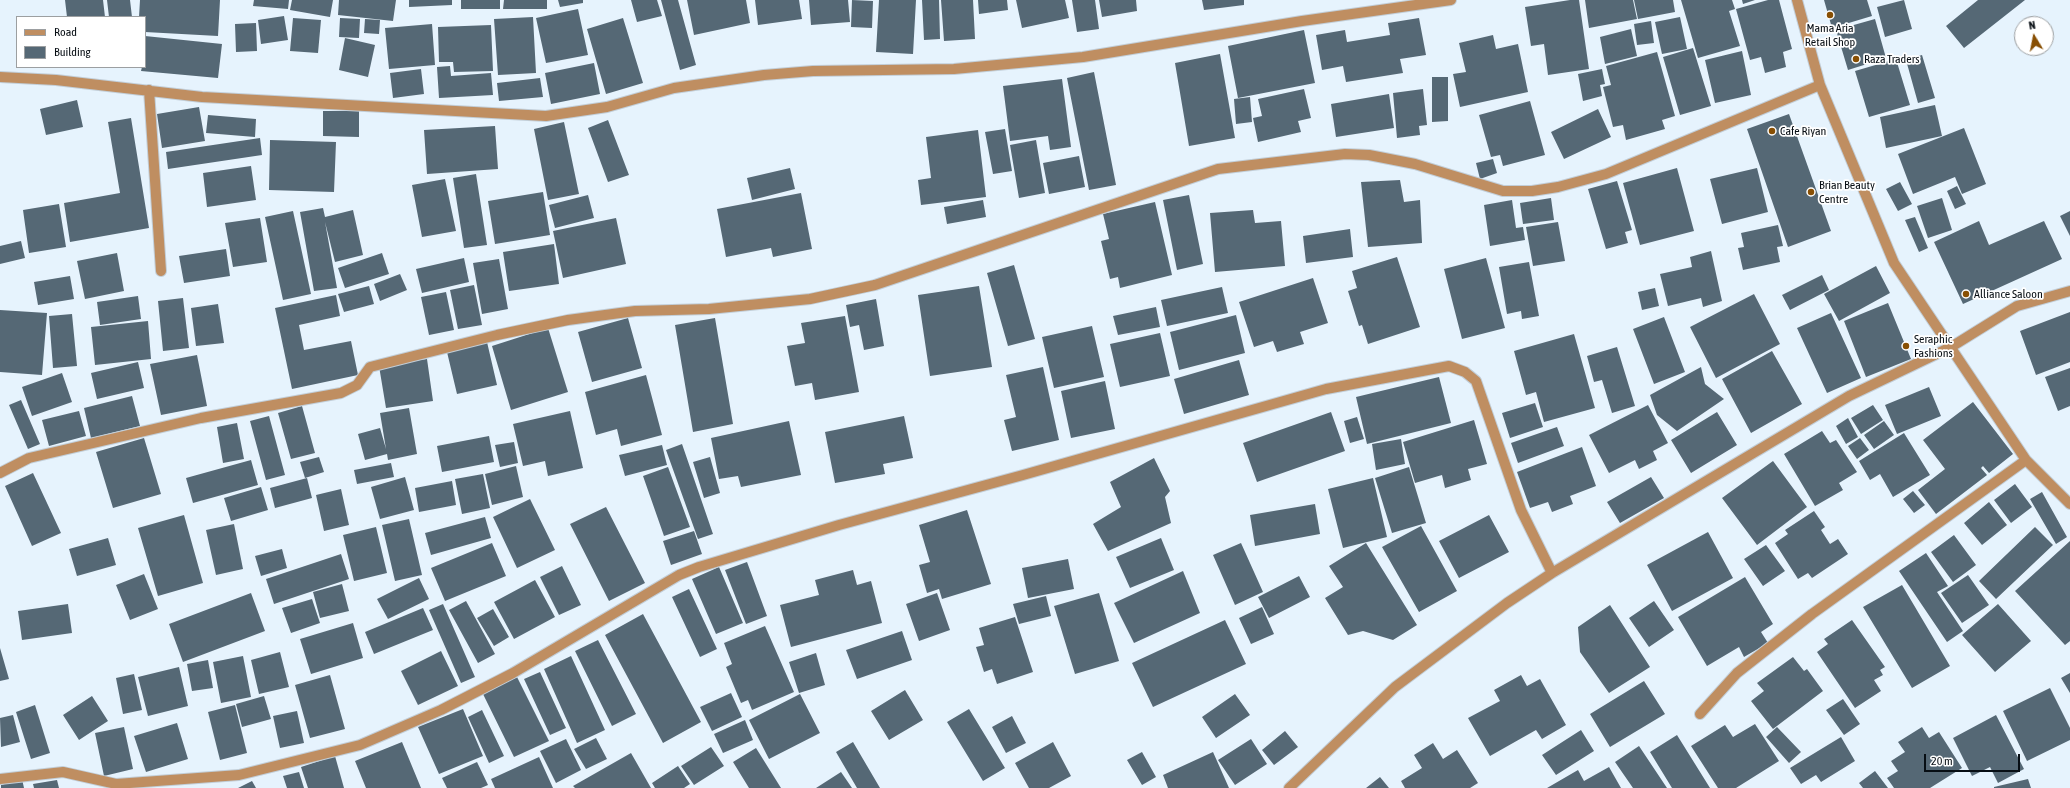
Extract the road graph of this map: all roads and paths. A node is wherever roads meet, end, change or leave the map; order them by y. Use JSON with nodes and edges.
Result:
{"nodes":[{"id":1,"x":1451,"y":0,"type":"edge"},
{"id":2,"x":1797,"y":0,"type":"edge"},
{"id":3,"x":0,"y":77,"type":"edge"},
{"id":4,"x":1820,"y":85,"type":"junction"},
{"id":5,"x":149,"y":90,"type":"junction"},
{"id":6,"x":161,"y":271,"type":"dead end"},
{"id":7,"x":2070,"y":291,"type":"edge"},
{"id":8,"x":1951,"y":347,"type":"junction"},
{"id":9,"x":2026,"y":460,"type":"junction"},
{"id":10,"x":0,"y":473,"type":"edge"},
{"id":11,"x":2070,"y":504,"type":"edge"},
{"id":12,"x":1552,"y":573,"type":"junction"},
{"id":13,"x":1700,"y":714,"type":"dead end"},
{"id":14,"x":0,"y":779,"type":"edge"},
{"id":15,"x":1288,"y":788,"type":"edge"}],
"edges":[{"from":1,"to":5,"type":"street"},
{"from":2,"to":4,"type":"street"},
{"from":3,"to":5,"type":"street"},
{"from":4,"to":8,"type":"street"},
{"from":4,"to":10,"type":"street"},
{"from":5,"to":6,"type":"street"},
{"from":7,"to":8,"type":"street"},
{"from":8,"to":9,"type":"street"},
{"from":8,"to":12,"type":"street"},
{"from":9,"to":11,"type":"street"},
{"from":9,"to":13,"type":"street"},
{"from":12,"to":14,"type":"street"},
{"from":12,"to":15,"type":"street"}]}
